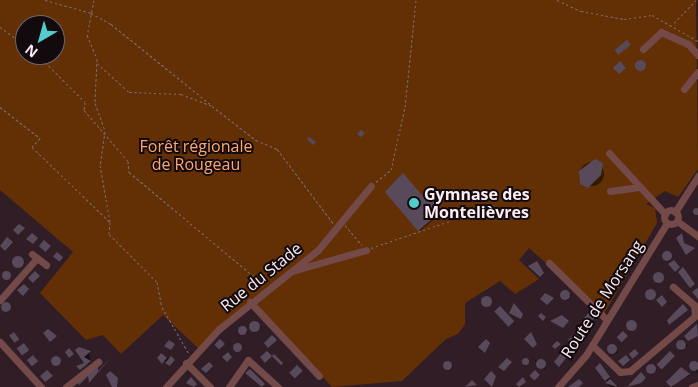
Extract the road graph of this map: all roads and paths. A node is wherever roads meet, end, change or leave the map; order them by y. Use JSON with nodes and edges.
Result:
{"nodes":[{"id":1,"x":44,"y":0,"type":"edge"},
{"id":2,"x":94,"y":0,"type":"edge"},
{"id":3,"x":416,"y":0,"type":"edge"},
{"id":4,"x":557,"y":0,"type":"edge"},
{"id":5,"x":566,"y":0,"type":"edge"},
{"id":6,"x":696,"y":0,"type":"edge"},
{"id":7,"x":565,"y":3,"type":"junction"},
{"id":8,"x":91,"y":12,"type":"junction"},
{"id":9,"x":673,"y":23,"type":"junction"},
{"id":10,"x":0,"y":27,"type":"edge"},
{"id":11,"x":15,"y":38,"type":"edge"},
{"id":12,"x":698,"y":41,"type":"edge"},
{"id":13,"x":643,"y":49,"type":"dead end"},
{"id":14,"x":698,"y":55,"type":"edge"},
{"id":15,"x":96,"y":63,"type":"junction"},
{"id":16,"x":48,"y":65,"type":"edge"},
{"id":17,"x":698,"y":72,"type":"edge"},
{"id":18,"x":684,"y":88,"type":"dead end"},
{"id":19,"x":0,"y":106,"type":"edge"},
{"id":20,"x":212,"y":106,"type":"junction"},
{"id":21,"x":104,"y":135,"type":"junction"},
{"id":22,"x":609,"y":153,"type":"dead end"},
{"id":23,"x":698,"y":176,"type":"edge"},
{"id":24,"x":371,"y":186,"type":"joint"},
{"id":25,"x":640,"y":187,"type":"junction"},
{"id":26,"x":610,"y":191,"type":"dead end"},
{"id":27,"x":675,"y":212,"type":"junction"},
{"id":28,"x":665,"y":214,"type":"junction"},
{"id":29,"x":450,"y":221,"type":"dead end"},
{"id":30,"x":677,"y":221,"type":"junction"},
{"id":31,"x":110,"y":222,"type":"junction"},
{"id":32,"x":343,"y":223,"type":"junction"},
{"id":33,"x":667,"y":223,"type":"junction"},
{"id":34,"x":337,"y":229,"type":"junction"},
{"id":35,"x":698,"y":236,"type":"edge"},
{"id":36,"x":366,"y":250,"type":"junction"},
{"id":37,"x":548,"y":263,"type":"dead end"},
{"id":38,"x":46,"y":265,"type":"dead end"},
{"id":39,"x":290,"y":271,"type":"junction"},
{"id":40,"x":673,"y":287,"type":"dead end"},
{"id":41,"x":267,"y":288,"type":"junction"},
{"id":42,"x":0,"y":300,"type":"edge"},
{"id":43,"x":250,"y":302,"type":"junction"},
{"id":44,"x":697,"y":311,"type":"edge"},
{"id":45,"x":607,"y":320,"type":"junction"},
{"id":46,"x":0,"y":342,"type":"edge"},
{"id":47,"x":592,"y":345,"type":"junction"},
{"id":48,"x":192,"y":357,"type":"junction"},
{"id":49,"x":98,"y":362,"type":"dead end"},
{"id":50,"x":186,"y":363,"type":"junction"},
{"id":51,"x":319,"y":376,"type":"dead end"},
{"id":52,"x":698,"y":385,"type":"edge"},
{"id":53,"x":41,"y":387,"type":"edge"},
{"id":54,"x":66,"y":387,"type":"edge"},
{"id":55,"x":166,"y":387,"type":"edge"},
{"id":56,"x":210,"y":387,"type":"edge"},
{"id":57,"x":229,"y":387,"type":"edge"},
{"id":58,"x":278,"y":387,"type":"edge"},
{"id":59,"x":558,"y":387,"type":"edge"},
{"id":60,"x":692,"y":387,"type":"edge"}],
"edges":[{"from":1,"to":8,"type":"path"},
{"from":2,"to":8,"type":"path"},
{"from":3,"to":24,"type":"path"},
{"from":4,"to":7,"type":"path"},
{"from":5,"to":7,"type":"path"},
{"from":6,"to":9,"type":"path"},
{"from":7,"to":9,"type":"path"},
{"from":8,"to":15,"type":"path"},
{"from":8,"to":20,"type":"path"},
{"from":9,"to":12,"type":"path"},
{"from":10,"to":11,"type":"path"},
{"from":13,"to":14,"type":"street"},
{"from":15,"to":20,"type":"path"},
{"from":15,"to":21,"type":"path"},
{"from":16,"to":21,"type":"path"},
{"from":17,"to":18,"type":"street"},
{"from":19,"to":31,"type":"path"},
{"from":20,"to":34,"type":"path"},
{"from":21,"to":31,"type":"path"},
{"from":21,"to":41,"type":"path"},
{"from":22,"to":25,"type":"street"},
{"from":23,"to":27,"type":"street"},
{"from":24,"to":32,"type":"street","name":"Rue du Stade"},
{"from":25,"to":26,"type":"street"},
{"from":25,"to":28,"type":"street"},
{"from":27,"to":28,"type":"street"},
{"from":27,"to":30,"type":"street"},
{"from":28,"to":33,"type":"street"},
{"from":29,"to":36,"type":"path"},
{"from":30,"to":33,"type":"street"},
{"from":30,"to":35,"type":"street"},
{"from":31,"to":48,"type":"path"},
{"from":32,"to":34,"type":"street","name":"Rue du Stade"},
{"from":32,"to":36,"type":"path"},
{"from":33,"to":45,"type":"street","name":"Route de Morsang"},
{"from":34,"to":39,"type":"street","name":"Rue du Stade"},
{"from":36,"to":39,"type":"street"},
{"from":37,"to":45,"type":"street"},
{"from":38,"to":42,"type":"street"},
{"from":39,"to":41,"type":"street","name":"Rue du Stade"},
{"from":40,"to":44,"type":"street"},
{"from":41,"to":43,"type":"street","name":"Rue du Stade"},
{"from":43,"to":48,"type":"street","name":"Rue du Stade"},
{"from":43,"to":51,"type":"street"},
{"from":44,"to":47,"type":"street"},
{"from":45,"to":47,"type":"street","name":"Route de Morsang"},
{"from":46,"to":53,"type":"street"},
{"from":47,"to":59,"type":"street","name":"Route de Morsang"},
{"from":48,"to":50,"type":"street","name":"Rue du Stade"},
{"from":49,"to":54,"type":"street"},
{"from":50,"to":55,"type":"street","name":"Rue du Stade"},
{"from":50,"to":56,"type":"street"},
{"from":52,"to":60,"type":"street"},
{"from":57,"to":58,"type":"street"}]}
